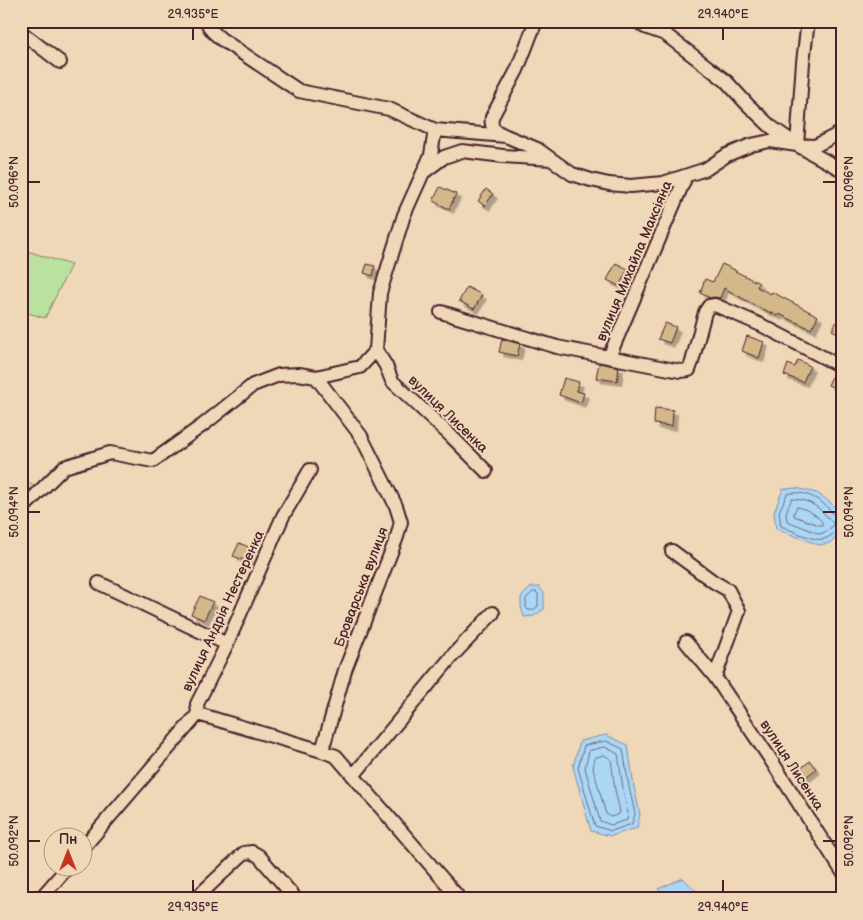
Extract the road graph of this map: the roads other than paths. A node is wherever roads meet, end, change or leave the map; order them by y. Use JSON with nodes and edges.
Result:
{"nodes":[{"id":1,"x":206,"y":21,"type":"edge"},
{"id":2,"x":536,"y":21,"type":"edge"},
{"id":3,"x":638,"y":21,"type":"edge"},
{"id":4,"x":808,"y":21,"type":"edge"},
{"id":5,"x":21,"y":32,"type":"edge"},
{"id":6,"x":60,"y":62,"type":"dead end"},
{"id":7,"x":435,"y":130,"type":"junction"},
{"id":8,"x":842,"y":132,"type":"edge"},
{"id":9,"x":506,"y":136,"type":"junction"},
{"id":10,"x":797,"y":145,"type":"junction"},
{"id":11,"x":550,"y":159,"type":"junction"},
{"id":12,"x":842,"y":170,"type":"edge"},
{"id":13,"x":422,"y":173,"type":"junction"},
{"id":14,"x":686,"y":176,"type":"junction"},
{"id":15,"x":441,"y":312,"type":"dead end"},
{"id":16,"x":376,"y":350,"type":"junction"},
{"id":17,"x":609,"y":357,"type":"junction"},
{"id":18,"x":842,"y":367,"type":"edge"},
{"id":19,"x":316,"y":377,"type":"junction"},
{"id":20,"x":310,"y":470,"type":"dead end"},
{"id":21,"x":486,"y":472,"type":"dead end"},
{"id":22,"x":21,"y":510,"type":"edge"},
{"id":23,"x":672,"y":551,"type":"dead end"},
{"id":24,"x":99,"y":583,"type":"dead end"},
{"id":25,"x":493,"y":613,"type":"dead end"},
{"id":26,"x":686,"y":642,"type":"dead end"},
{"id":27,"x":227,"y":644,"type":"junction"},
{"id":28,"x":715,"y":677,"type":"junction"},
{"id":29,"x":198,"y":714,"type":"junction"},
{"id":30,"x":322,"y":751,"type":"junction"},
{"id":31,"x":353,"y":776,"type":"junction"},
{"id":32,"x":92,"y":837,"type":"edge"},
{"id":33,"x":842,"y":871,"type":"edge"},
{"id":34,"x":58,"y":878,"type":"edge"},
{"id":35,"x":40,"y":899,"type":"edge"},
{"id":36,"x":195,"y":899,"type":"edge"},
{"id":37,"x":296,"y":899,"type":"edge"},
{"id":38,"x":460,"y":899,"type":"edge"}],
"edges":[{"from":1,"to":7,"type":"street"},
{"from":2,"to":9,"type":"street"},
{"from":3,"to":10,"type":"street"},
{"from":4,"to":10,"type":"street"},
{"from":5,"to":6,"type":"street"},
{"from":7,"to":9,"type":"street"},
{"from":7,"to":13,"type":"street"},
{"from":8,"to":10,"type":"street"},
{"from":9,"to":11,"type":"street"},
{"from":10,"to":12,"type":"street"},
{"from":10,"to":14,"type":"street"},
{"from":11,"to":13,"type":"street"},
{"from":11,"to":14,"type":"street"},
{"from":13,"to":16,"type":"street"},
{"from":14,"to":17,"type":"street","name":"вулиця Михайла Максіяна"},
{"from":15,"to":17,"type":"street","name":"вулиця Михайла Максіяна"},
{"from":16,"to":19,"type":"street"},
{"from":16,"to":21,"type":"street","name":"вулиця Лисенка"},
{"from":17,"to":18,"type":"street","name":"вулиця Михайла Максіяна"},
{"from":19,"to":22,"type":"street"},
{"from":19,"to":30,"type":"street","name":"Броварська вулиця"},
{"from":20,"to":27,"type":"street","name":"вулиця Андрія Нестеренка"},
{"from":23,"to":28,"type":"street"},
{"from":24,"to":27,"type":"street"},
{"from":25,"to":31,"type":"street"},
{"from":26,"to":28,"type":"street","name":"вулиця Лисенка"},
{"from":27,"to":29,"type":"street","name":"вулиця Андрія Нестеренка"},
{"from":28,"to":33,"type":"street","name":"вулиця Лисенка"},
{"from":29,"to":30,"type":"street"},
{"from":29,"to":32,"type":"street","name":"вулиця Андрія Нестеренка"},
{"from":30,"to":31,"type":"street"},
{"from":31,"to":38,"type":"street"},
{"from":34,"to":35,"type":"street"},
{"from":36,"to":37,"type":"street"}]}
